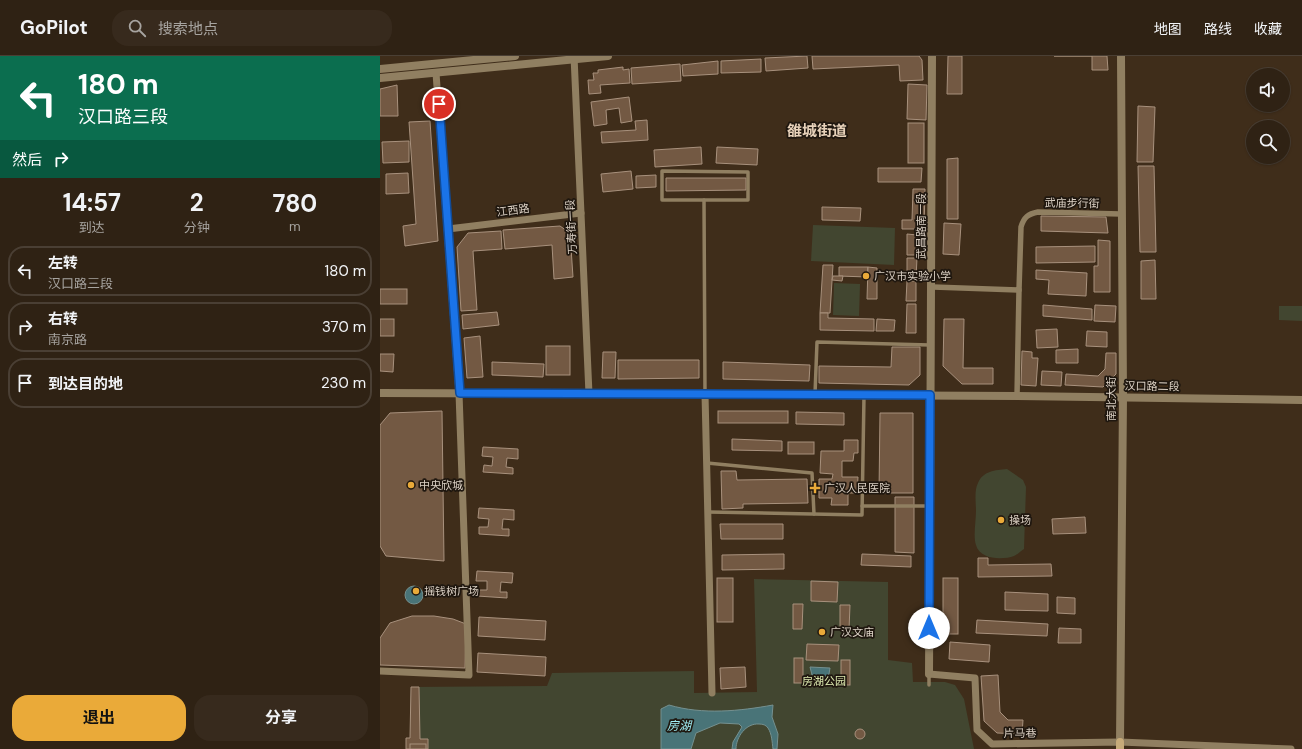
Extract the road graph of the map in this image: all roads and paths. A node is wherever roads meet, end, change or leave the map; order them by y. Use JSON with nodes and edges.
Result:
{"nodes":[{"id":1,"x":515,"y":56,"type":"edge"},
{"id":2,"x":608,"y":56,"type":"edge"},
{"id":3,"x":932,"y":56,"type":"edge"},
{"id":4,"x":1121,"y":56,"type":"edge"},
{"id":5,"x":574,"y":57,"type":"edge"},
{"id":6,"x":453,"y":59,"type":"edge"},
{"id":7,"x":380,"y":68,"type":"edge"},
{"id":8,"x":436,"y":73,"type":"junction"},
{"id":9,"x":380,"y":78,"type":"edge"},
{"id":10,"x":704,"y":200,"type":"junction"},
{"id":11,"x":581,"y":212,"type":"junction"},
{"id":12,"x":1121,"y":214,"type":"junction"},
{"id":13,"x":448,"y":229,"type":"junction"},
{"id":14,"x":933,"y":287,"type":"junction"},
{"id":15,"x":1019,"y":290,"type":"junction"},
{"id":16,"x":931,"y":345,"type":"junction"},
{"id":17,"x":380,"y":393,"type":"edge"},
{"id":18,"x":460,"y":393,"type":"junction"},
{"id":19,"x":589,"y":394,"type":"junction"},
{"id":20,"x":705,"y":394,"type":"junction"},
{"id":21,"x":815,"y":395,"type":"junction"},
{"id":22,"x":864,"y":395,"type":"junction"},
{"id":23,"x":930,"y":395,"type":"junction"},
{"id":24,"x":1017,"y":396,"type":"junction"},
{"id":25,"x":1122,"y":397,"type":"junction"},
{"id":26,"x":1302,"y":400,"type":"edge"},
{"id":27,"x":707,"y":463,"type":"junction"},
{"id":28,"x":862,"y":506,"type":"junction"},
{"id":29,"x":929,"y":506,"type":"junction"},
{"id":30,"x":708,"y":512,"type":"junction"},
{"id":31,"x":814,"y":514,"type":"junction"},
{"id":32,"x":380,"y":671,"type":"edge"},
{"id":33,"x":929,"y":674,"type":"junction"},
{"id":34,"x":929,"y":685,"type":"dead end"},
{"id":35,"x":712,"y":693,"type":"dead end"},
{"id":36,"x":1120,"y":746,"type":"edge"},
{"id":37,"x":1252,"y":748,"type":"edge"},
{"id":38,"x":1292,"y":749,"type":"edge"}],
"edges":[{"from":1,"to":6,"type":"street"},
{"from":2,"to":5,"type":"street"},
{"from":3,"to":14,"type":"street","name":"武昌路南一段"},
{"from":4,"to":12,"type":"street","name":"南北大街"},
{"from":5,"to":8,"type":"street"},
{"from":5,"to":11,"type":"street","name":"万寿街一段"},
{"from":6,"to":7,"type":"street"},
{"from":8,"to":9,"type":"street"},
{"from":8,"to":13,"type":"street"},
{"from":10,"to":10,"type":"lane"},
{"from":10,"to":20,"type":"lane"},
{"from":11,"to":13,"type":"street","name":"江西路"},
{"from":11,"to":19,"type":"street","name":"万寿街一段"},
{"from":12,"to":15,"type":"street","name":"武庙步行街"},
{"from":12,"to":25,"type":"street","name":"南北大街"},
{"from":13,"to":18,"type":"street"},
{"from":14,"to":15,"type":"street"},
{"from":14,"to":16,"type":"street","name":"武昌路南一段"},
{"from":15,"to":24,"type":"street","name":"武庙步行街"},
{"from":16,"to":21,"type":"lane"},
{"from":16,"to":23,"type":"street","name":"武昌路南一段"},
{"from":17,"to":18,"type":"street","name":"汉口路二段"},
{"from":18,"to":19,"type":"street","name":"汉口路二段"},
{"from":18,"to":32,"type":"street"},
{"from":19,"to":20,"type":"street","name":"汉口路二段"},
{"from":20,"to":21,"type":"street","name":"汉口路二段"},
{"from":20,"to":27,"type":"street"},
{"from":21,"to":22,"type":"street","name":"汉口路二段"},
{"from":22,"to":23,"type":"street","name":"汉口路二段"},
{"from":22,"to":28,"type":"lane"},
{"from":23,"to":24,"type":"street","name":"汉口路二段"},
{"from":23,"to":29,"type":"street","name":"武昌路南一段"},
{"from":24,"to":25,"type":"street","name":"汉口路二段"},
{"from":25,"to":26,"type":"street","name":"汉口路二段"},
{"from":25,"to":36,"type":"street","name":"南北大街"},
{"from":27,"to":30,"type":"street"},
{"from":27,"to":31,"type":"lane"},
{"from":28,"to":29,"type":"lane"},
{"from":28,"to":31,"type":"lane"},
{"from":29,"to":33,"type":"street","name":"武昌路南一段"},
{"from":30,"to":31,"type":"lane"},
{"from":30,"to":35,"type":"street"},
{"from":33,"to":34,"type":"lane"},
{"from":33,"to":36,"type":"street","name":"片马巷"},
{"from":36,"to":37,"type":"street"},
{"from":37,"to":38,"type":"street"}]}
